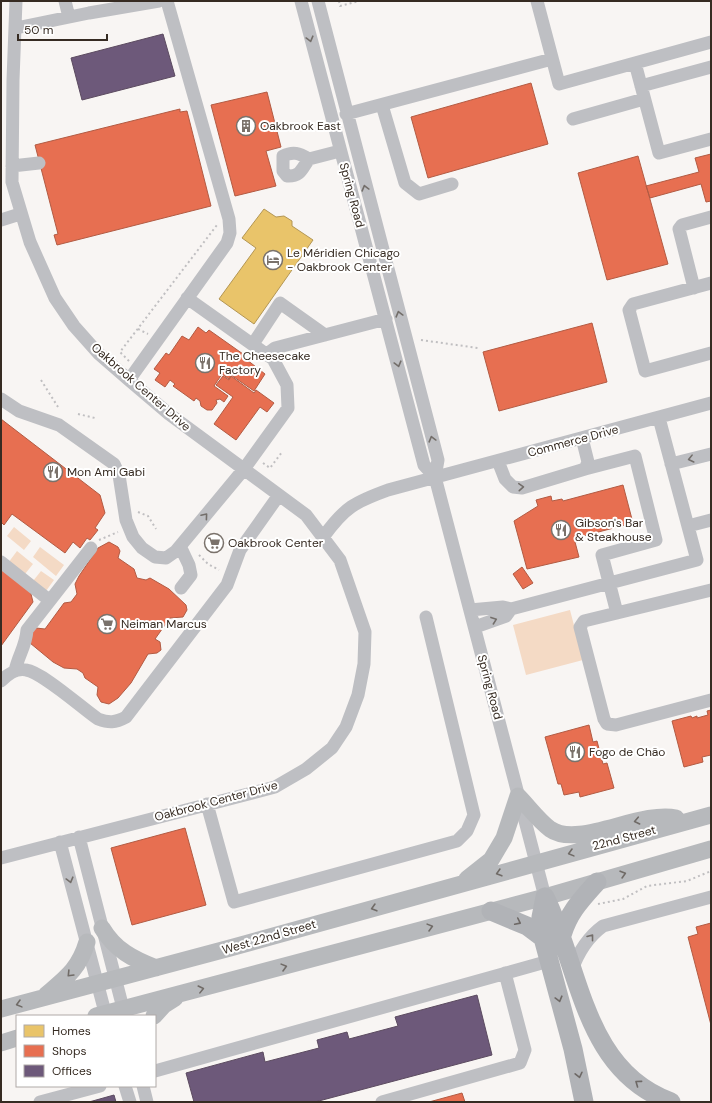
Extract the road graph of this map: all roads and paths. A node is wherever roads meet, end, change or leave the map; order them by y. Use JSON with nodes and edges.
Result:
{"nodes":[{"id":1,"x":16,"y":1,"type":"edge"},
{"id":2,"x":65,"y":1,"type":"edge"},
{"id":3,"x":159,"y":1,"type":"edge"},
{"id":4,"x":167,"y":1,"type":"edge"},
{"id":5,"x":301,"y":1,"type":"edge"},
{"id":6,"x":318,"y":1,"type":"edge"},
{"id":7,"x":338,"y":1,"type":"edge"},
{"id":8,"x":359,"y":1,"type":"edge"},
{"id":9,"x":537,"y":1,"type":"edge"},
{"id":10,"x":69,"y":17,"type":"junction"},
{"id":11,"x":16,"y":28,"type":"junction"},
{"id":12,"x":711,"y":42,"type":"edge"},
{"id":13,"x":552,"y":59,"type":"junction"},
{"id":14,"x":635,"y":63,"type":"junction"},
{"id":15,"x":711,"y":67,"type":"edge"},
{"id":16,"x":641,"y":86,"type":"junction"},
{"id":17,"x":644,"y":99,"type":"junction"},
{"id":18,"x":382,"y":105,"type":"junction"},
{"id":19,"x":346,"y":114,"type":"junction"},
{"id":20,"x":573,"y":119,"type":"dead end"},
{"id":21,"x":711,"y":139,"type":"edge"},
{"id":22,"x":340,"y":151,"type":"junction"},
{"id":23,"x":309,"y":159,"type":"dead end"},
{"id":24,"x":40,"y":163,"type":"dead end"},
{"id":25,"x":12,"y":166,"type":"junction"},
{"id":26,"x":6,"y":183,"type":"edge"},
{"id":27,"x":452,"y":184,"type":"dead end"},
{"id":28,"x":20,"y":214,"type":"junction"},
{"id":29,"x":711,"y":217,"type":"edge"},
{"id":30,"x":1,"y":220,"type":"edge"},
{"id":31,"x":220,"y":221,"type":"dead end"},
{"id":32,"x":711,"y":283,"type":"edge"},
{"id":33,"x":694,"y":288,"type":"junction"},
{"id":34,"x":187,"y":298,"type":"junction"},
{"id":35,"x":386,"y":319,"type":"junction"},
{"id":36,"x":325,"y":335,"type":"junction"},
{"id":37,"x":421,"y":340,"type":"dead end"},
{"id":38,"x":253,"y":344,"type":"junction"},
{"id":39,"x":478,"y":348,"type":"dead end"},
{"id":40,"x":711,"y":353,"type":"edge"},
{"id":41,"x":266,"y":354,"type":"junction"},
{"id":42,"x":130,"y":361,"type":"dead end"},
{"id":43,"x":41,"y":380,"type":"dead end"},
{"id":44,"x":128,"y":380,"type":"junction"},
{"id":45,"x":1,"y":399,"type":"edge"},
{"id":46,"x":711,"y":403,"type":"edge"},
{"id":47,"x":58,"y":407,"type":"dead end"},
{"id":48,"x":78,"y":414,"type":"dead end"},
{"id":49,"x":95,"y":418,"type":"dead end"},
{"id":50,"x":659,"y":418,"type":"junction"},
{"id":51,"x":582,"y":438,"type":"junction"},
{"id":52,"x":282,"y":452,"type":"dead end"},
{"id":53,"x":711,"y":454,"type":"edge"},
{"id":54,"x":260,"y":461,"type":"dead end"},
{"id":55,"x":498,"y":461,"type":"junction"},
{"id":56,"x":671,"y":464,"type":"junction"},
{"id":57,"x":244,"y":469,"type":"junction"},
{"id":58,"x":585,"y":469,"type":"junction"},
{"id":59,"x":435,"y":477,"type":"junction"},
{"id":60,"x":279,"y":495,"type":"junction"},
{"id":61,"x":137,"y":512,"type":"dead end"},
{"id":62,"x":711,"y":520,"type":"edge"},
{"id":63,"x":688,"y":526,"type":"junction"},
{"id":64,"x":156,"y":529,"type":"dead end"},
{"id":65,"x":118,"y":532,"type":"dead end"},
{"id":66,"x":324,"y":536,"type":"junction"},
{"id":67,"x":180,"y":546,"type":"junction"},
{"id":68,"x":91,"y":548,"type":"joint"},
{"id":69,"x":197,"y":554,"type":"dead end"},
{"id":70,"x":1,"y":562,"type":"edge"},
{"id":71,"x":221,"y":571,"type":"dead end"},
{"id":72,"x":609,"y":582,"type":"junction"},
{"id":73,"x":182,"y":588,"type":"dead end"},
{"id":74,"x":711,"y":590,"type":"edge"},
{"id":75,"x":49,"y":600,"type":"junction"},
{"id":76,"x":511,"y":609,"type":"junction"},
{"id":77,"x":470,"y":610,"type":"junction"},
{"id":78,"x":617,"y":613,"type":"junction"},
{"id":79,"x":426,"y":617,"type":"dead end"},
{"id":80,"x":475,"y":627,"type":"junction"},
{"id":81,"x":15,"y":671,"type":"junction"},
{"id":82,"x":1,"y":681,"type":"edge"},
{"id":83,"x":711,"y":700,"type":"edge"},
{"id":84,"x":518,"y":796,"type":"junction"},
{"id":85,"x":207,"y":804,"type":"junction"},
{"id":86,"x":711,"y":815,"type":"edge"},
{"id":87,"x":690,"y":820,"type":"junction"},
{"id":88,"x":79,"y":837,"type":"junction"},
{"id":89,"x":60,"y":842,"type":"junction"},
{"id":90,"x":711,"y":849,"type":"edge"},
{"id":91,"x":1,"y":858,"type":"edge"},
{"id":92,"x":536,"y":862,"type":"junction"},
{"id":93,"x":711,"y":871,"type":"edge"},
{"id":94,"x":597,"y":882,"type":"junction"},
{"id":95,"x":462,"y":883,"type":"junction"},
{"id":96,"x":545,"y":897,"type":"junction"},
{"id":97,"x":711,"y":897,"type":"edge"},
{"id":98,"x":593,"y":906,"type":"dead end"},
{"id":99,"x":491,"y":911,"type":"junction"},
{"id":100,"x":102,"y":928,"type":"junction"},
{"id":101,"x":562,"y":936,"type":"junction"},
{"id":102,"x":543,"y":938,"type":"junction"},
{"id":103,"x":86,"y":942,"type":"junction"},
{"id":104,"x":549,"y":961,"type":"junction"},
{"id":105,"x":156,"y":968,"type":"junction"},
{"id":106,"x":572,"y":970,"type":"junction"},
{"id":107,"x":505,"y":973,"type":"junction"},
{"id":108,"x":115,"y":978,"type":"junction"},
{"id":109,"x":98,"y":983,"type":"junction"},
{"id":110,"x":183,"y":993,"type":"junction"},
{"id":111,"x":43,"y":998,"type":"junction"},
{"id":112,"x":1,"y":1009,"type":"edge"},
{"id":113,"x":124,"y":1012,"type":"edge"},
{"id":114,"x":103,"y":1015,"type":"edge"},
{"id":115,"x":155,"y":1015,"type":"edge"},
{"id":116,"x":16,"y":1038,"type":"edge"},
{"id":117,"x":1,"y":1043,"type":"edge"},
{"id":118,"x":156,"y":1071,"type":"edge"},
{"id":119,"x":96,"y":1087,"type":"edge"},
{"id":120,"x":125,"y":1087,"type":"edge"},
{"id":121,"x":143,"y":1087,"type":"edge"},
{"id":122,"x":40,"y":1102,"type":"edge"},
{"id":123,"x":130,"y":1102,"type":"edge"},
{"id":124,"x":147,"y":1102,"type":"edge"},
{"id":125,"x":382,"y":1102,"type":"edge"},
{"id":126,"x":584,"y":1102,"type":"edge"},
{"id":127,"x":672,"y":1102,"type":"edge"}],
"edges":[{"from":1,"to":11,"type":"street","name":"Oakbrook Center Drive"},
{"from":2,"to":10,"type":"street"},
{"from":3,"to":10,"type":"street"},
{"from":4,"to":34,"type":"street"},
{"from":5,"to":22,"type":"street","name":"Spring Road","one_way":true},
{"from":6,"to":19,"type":"street","name":"Spring Road"},
{"from":7,"to":8,"type":"path"},
{"from":9,"to":13,"type":"street"},
{"from":10,"to":11,"type":"street"},
{"from":11,"to":25,"type":"street","name":"Oakbrook Center Drive"},
{"from":12,"to":14,"type":"street"},
{"from":13,"to":14,"type":"street"},
{"from":13,"to":18,"type":"street"},
{"from":14,"to":16,"type":"street"},
{"from":15,"to":16,"type":"street"},
{"from":16,"to":17,"type":"street"},
{"from":17,"to":20,"type":"street"},
{"from":17,"to":21,"type":"street"},
{"from":18,"to":19,"type":"street"},
{"from":18,"to":27,"type":"street"},
{"from":59,"to":19,"type":"street","name":"Spring Road","one_way":true},
{"from":22,"to":23,"type":"street"},
{"from":22,"to":35,"type":"street","name":"Spring Road"},
{"from":24,"to":25,"type":"street"},
{"from":25,"to":26,"type":"street","name":"Oakbrook Center Drive"},
{"from":26,"to":28,"type":"street","name":"Oakbrook Center Drive"},
{"from":28,"to":30,"type":"street"},
{"from":28,"to":44,"type":"street","name":"Oakbrook Center Drive"},
{"from":29,"to":33,"type":"street"},
{"from":31,"to":42,"type":"path"},
{"from":32,"to":33,"type":"street"},
{"from":33,"to":40,"type":"street"},
{"from":34,"to":38,"type":"street"},
{"from":34,"to":44,"type":"street"},
{"from":35,"to":36,"type":"street"},
{"from":35,"to":59,"type":"street","name":"Spring Road","one_way":true},
{"from":36,"to":38,"type":"street"},
{"from":36,"to":41,"type":"street"},
{"from":37,"to":39,"type":"path"},
{"from":38,"to":41,"type":"street"},
{"from":41,"to":57,"type":"street"},
{"from":43,"to":47,"type":"path"},
{"from":44,"to":57,"type":"street","name":"Oakbrook Center Drive"},
{"from":45,"to":67,"type":"street"},
{"from":46,"to":50,"type":"street","name":"Commerce Drive"},
{"from":48,"to":49,"type":"path"},
{"from":50,"to":51,"type":"street","name":"Commerce Drive"},
{"from":50,"to":56,"type":"street"},
{"from":51,"to":55,"type":"street","name":"Commerce Drive"},
{"from":51,"to":58,"type":"street"},
{"from":52,"to":54,"type":"path"},
{"from":53,"to":56,"type":"street","one_way":true},
{"from":55,"to":58,"type":"street","one_way":true},
{"from":55,"to":59,"type":"street","name":"Commerce Drive"},
{"from":56,"to":63,"type":"street"},
{"from":57,"to":60,"type":"street","name":"Oakbrook Center Drive"},
{"from":67,"to":57,"type":"street","one_way":true},
{"from":58,"to":72,"type":"street"},
{"from":59,"to":66,"type":"street"},
{"from":59,"to":77,"type":"street","name":"Spring Road"},
{"from":60,"to":66,"type":"street","name":"Oakbrook Center Drive"},
{"from":60,"to":81,"type":"street"},
{"from":61,"to":64,"type":"path"},
{"from":62,"to":63,"type":"street"},
{"from":63,"to":72,"type":"street"},
{"from":65,"to":68,"type":"path"},
{"from":66,"to":85,"type":"street","name":"Oakbrook Center Drive"},
{"from":67,"to":73,"type":"street"},
{"from":68,"to":75,"type":"street"},
{"from":69,"to":71,"type":"path"},
{"from":70,"to":75,"type":"street"},
{"from":72,"to":76,"type":"street"},
{"from":72,"to":78,"type":"street"},
{"from":74,"to":78,"type":"street"},
{"from":75,"to":81,"type":"street"},
{"from":76,"to":77,"type":"street"},
{"from":80,"to":76,"type":"street","one_way":true},
{"from":77,"to":80,"type":"street","name":"Spring Road"},
{"from":78,"to":83,"type":"street"},
{"from":79,"to":85,"type":"street"},
{"from":80,"to":84,"type":"street","name":"Spring Road"},
{"from":81,"to":82,"type":"street"},
{"from":87,"to":84,"type":"main road","one_way":true},
{"from":84,"to":92,"type":"street","name":"Spring Road"},
{"from":84,"to":95,"type":"main road"},
{"from":85,"to":88,"type":"street","name":"Oakbrook Center Drive"},
{"from":86,"to":87,"type":"main road","name":"22nd Street"},
{"from":87,"to":92,"type":"main road","name":"22nd Street","one_way":true},
{"from":88,"to":89,"type":"street","name":"Oakbrook Center Drive"},
{"from":88,"to":100,"type":"street"},
{"from":89,"to":91,"type":"street","name":"Oakbrook Center Drive"},
{"from":89,"to":103,"type":"street","one_way":true},
{"from":94,"to":90,"type":"main road","one_way":true},
{"from":92,"to":95,"type":"main road","name":"West 22nd Street","one_way":true},
{"from":92,"to":96,"type":"street","name":"Spring Road"},
{"from":93,"to":98,"type":"path"},
{"from":94,"to":96,"type":"main road"},
{"from":94,"to":101,"type":"highway"},
{"from":95,"to":105,"type":"main road","name":"West 22nd Street","one_way":true},
{"from":96,"to":99,"type":"main road"},
{"from":96,"to":101,"type":"highway"},
{"from":96,"to":102,"type":"highway"},
{"from":106,"to":97,"type":"street","one_way":true},
{"from":99,"to":102,"type":"highway","one_way":true},
{"from":110,"to":99,"type":"main road","one_way":true},
{"from":100,"to":105,"type":"main road"},
{"from":100,"to":108,"type":"street"},
{"from":101,"to":106,"type":"highway"},
{"from":102,"to":104,"type":"highway"},
{"from":103,"to":109,"type":"street"},
{"from":103,"to":111,"type":"main road","one_way":true},
{"from":104,"to":107,"type":"street"},
{"from":104,"to":126,"type":"highway","one_way":true},
{"from":105,"to":108,"type":"main road","name":"West 22nd Street"},
{"from":127,"to":106,"type":"highway","one_way":true},
{"from":107,"to":118,"type":"street"},
{"from":107,"to":125,"type":"street"},
{"from":108,"to":109,"type":"main road","name":"West 22nd Street"},
{"from":108,"to":113,"type":"street"},
{"from":109,"to":111,"type":"main road","name":"West 22nd Street"},
{"from":109,"to":114,"type":"street"},
{"from":110,"to":113,"type":"main road"},
{"from":110,"to":115,"type":"main road"},
{"from":111,"to":112,"type":"main road","name":"West 22nd Street","one_way":true},
{"from":113,"to":114,"type":"main road"},
{"from":116,"to":117,"type":"main road"},
{"from":119,"to":122,"type":"street"},
{"from":120,"to":123,"type":"street"},
{"from":121,"to":124,"type":"street"}]}
